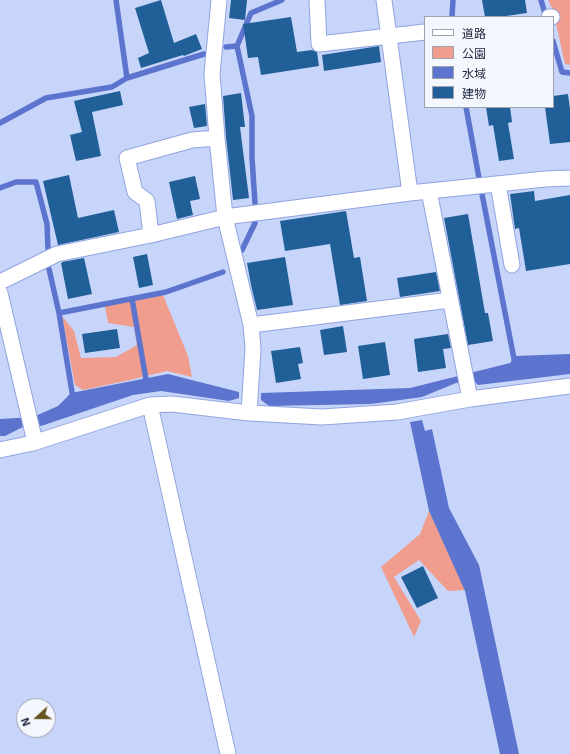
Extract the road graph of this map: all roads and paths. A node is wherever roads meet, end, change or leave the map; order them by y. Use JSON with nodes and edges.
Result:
{"nodes":[{"id":1,"x":219,"y":0,"type":"edge"},
{"id":2,"x":317,"y":0,"type":"edge"},
{"id":3,"x":384,"y":0,"type":"edge"},
{"id":4,"x":424,"y":32,"type":"edge"},
{"id":5,"x":389,"y":36,"type":"junction"},
{"id":6,"x":217,"y":138,"type":"junction"},
{"id":7,"x":570,"y":178,"type":"edge"},
{"id":8,"x":498,"y":184,"type":"junction"},
{"id":9,"x":428,"y":191,"type":"junction"},
{"id":10,"x":410,"y":193,"type":"junction"},
{"id":11,"x":225,"y":218,"type":"junction"},
{"id":12,"x":151,"y":235,"type":"junction"},
{"id":13,"x":512,"y":265,"type":"dead end"},
{"id":14,"x":0,"y":282,"type":"edge"},
{"id":15,"x":0,"y":293,"type":"edge"},
{"id":16,"x":450,"y":300,"type":"junction"},
{"id":17,"x":251,"y":325,"type":"junction"},
{"id":18,"x":467,"y":385,"type":"junction"},
{"id":19,"x":570,"y":386,"type":"edge"},
{"id":20,"x":150,"y":405,"type":"junction"},
{"id":21,"x":249,"y":413,"type":"junction"},
{"id":22,"x":34,"y":436,"type":"junction"},
{"id":23,"x":0,"y":450,"type":"edge"},
{"id":24,"x":228,"y":754,"type":"edge"}],
"edges":[{"from":1,"to":6,"type":"street"},
{"from":2,"to":5,"type":"street"},
{"from":3,"to":5,"type":"street"},
{"from":4,"to":5,"type":"street"},
{"from":5,"to":10,"type":"street"},
{"from":6,"to":11,"type":"street"},
{"from":6,"to":12,"type":"street"},
{"from":7,"to":8,"type":"street"},
{"from":8,"to":9,"type":"street"},
{"from":8,"to":13,"type":"street"},
{"from":9,"to":10,"type":"street"},
{"from":9,"to":16,"type":"street"},
{"from":10,"to":11,"type":"street"},
{"from":11,"to":12,"type":"street"},
{"from":11,"to":17,"type":"street"},
{"from":12,"to":14,"type":"street"},
{"from":15,"to":22,"type":"street"},
{"from":16,"to":17,"type":"street"},
{"from":16,"to":18,"type":"street"},
{"from":17,"to":21,"type":"street"},
{"from":18,"to":19,"type":"street"},
{"from":18,"to":21,"type":"street"},
{"from":20,"to":21,"type":"street"},
{"from":20,"to":22,"type":"street"},
{"from":20,"to":24,"type":"street"},
{"from":22,"to":23,"type":"street"}]}
